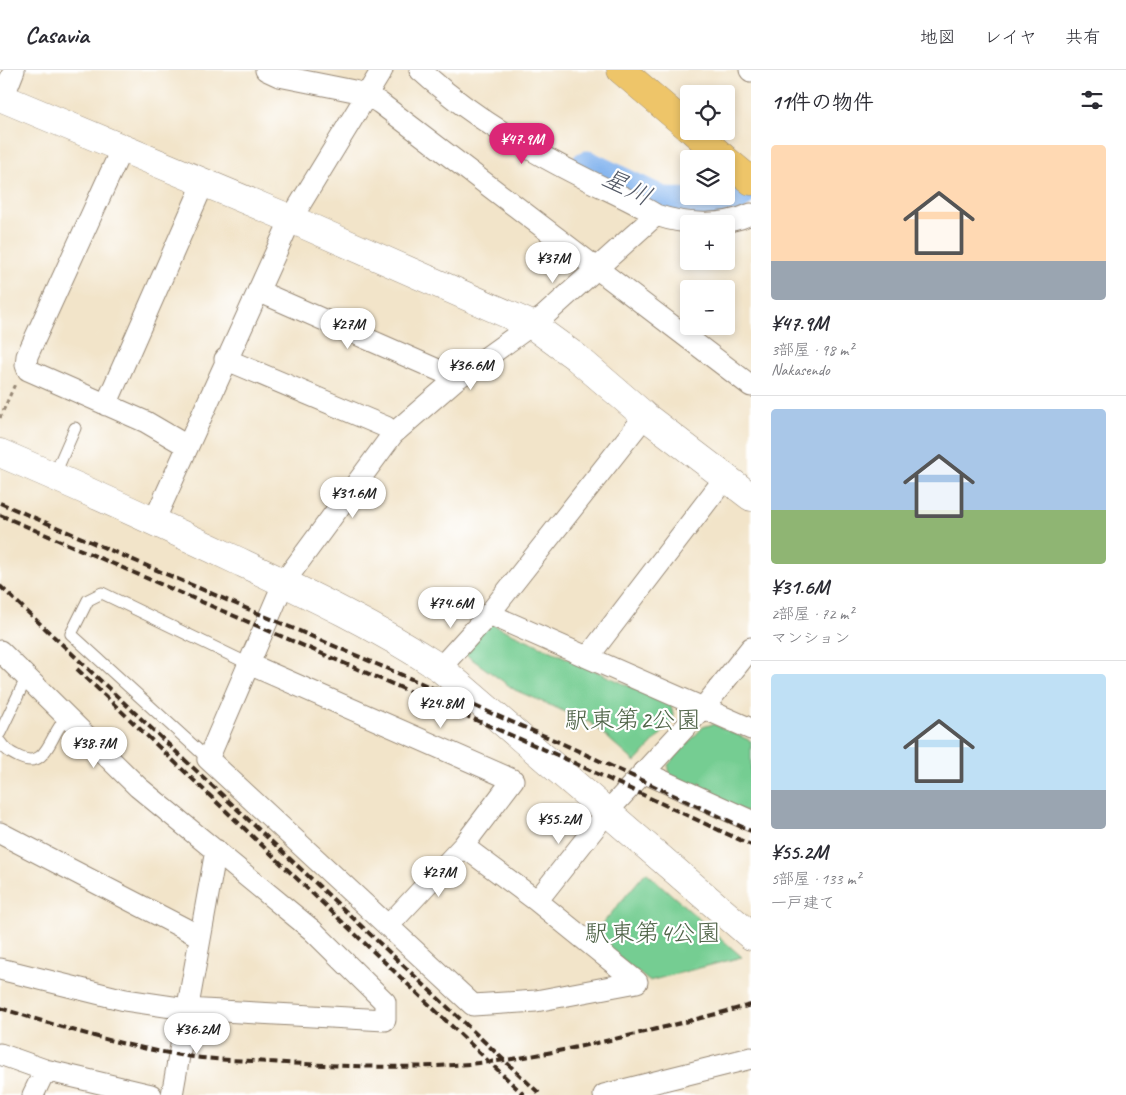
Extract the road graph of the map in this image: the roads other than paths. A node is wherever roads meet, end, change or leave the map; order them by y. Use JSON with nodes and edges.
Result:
{"nodes":[{"id":1,"x":14,"y":70,"type":"edge"},
{"id":2,"x":266,"y":70,"type":"edge"},
{"id":3,"x":382,"y":70,"type":"edge"},
{"id":4,"x":420,"y":70,"type":"edge"},
{"id":5,"x":621,"y":70,"type":"edge"},
{"id":6,"x":367,"y":95,"type":"junction"},
{"id":7,"x":1,"y":97,"type":"edge"},
{"id":8,"x":680,"y":120,"type":"edge"},
{"id":9,"x":704,"y":140,"type":"edge"},
{"id":10,"x":122,"y":148,"type":"junction"},
{"id":11,"x":715,"y":150,"type":"edge"},
{"id":12,"x":735,"y":167,"type":"edge"},
{"id":13,"x":751,"y":181,"type":"edge"},
{"id":14,"x":204,"y":182,"type":"junction"},
{"id":15,"x":751,"y":214,"type":"edge"},
{"id":16,"x":656,"y":216,"type":"junction"},
{"id":17,"x":291,"y":219,"type":"junction"},
{"id":18,"x":596,"y":270,"type":"junction"},
{"id":19,"x":258,"y":291,"type":"junction"},
{"id":20,"x":532,"y":325,"type":"junction"},
{"id":21,"x":225,"y":359,"type":"junction"},
{"id":22,"x":455,"y":380,"type":"junction"},
{"id":23,"x":751,"y":386,"type":"edge"},
{"id":24,"x":106,"y":405,"type":"junction"},
{"id":25,"x":645,"y":416,"type":"junction"},
{"id":26,"x":75,"y":428,"type":"dead end"},
{"id":27,"x":393,"y":434,"type":"junction"},
{"id":28,"x":187,"y":446,"type":"junction"},
{"id":29,"x":0,"y":453,"type":"edge"},
{"id":30,"x":54,"y":476,"type":"junction"},
{"id":31,"x":725,"y":478,"type":"junction"},
{"id":32,"x":751,"y":497,"type":"edge"},
{"id":33,"x":154,"y":521,"type":"junction"},
{"id":34,"x":284,"y":582,"type":"junction"},
{"id":35,"x":490,"y":614,"type":"junction"},
{"id":36,"x":751,"y":648,"type":"edge"},
{"id":37,"x":1,"y":654,"type":"edge"},
{"id":38,"x":588,"y":657,"type":"junction"},
{"id":39,"x":249,"y":664,"type":"junction"},
{"id":40,"x":440,"y":668,"type":"junction"},
{"id":41,"x":30,"y":680,"type":"junction"},
{"id":42,"x":704,"y":707,"type":"junction"},
{"id":43,"x":67,"y":717,"type":"junction"},
{"id":44,"x":751,"y":729,"type":"edge"},
{"id":45,"x":0,"y":733,"type":"edge"},
{"id":46,"x":0,"y":742,"type":"edge"},
{"id":47,"x":208,"y":759,"type":"junction"},
{"id":48,"x":643,"y":772,"type":"junction"},
{"id":49,"x":608,"y":811,"type":"junction"},
{"id":50,"x":751,"y":821,"type":"edge"},
{"id":51,"x":0,"y":833,"type":"edge"},
{"id":52,"x":463,"y":846,"type":"junction"},
{"id":53,"x":216,"y":850,"type":"junction"},
{"id":54,"x":537,"y":901,"type":"junction"},
{"id":55,"x":388,"y":926,"type":"junction"},
{"id":56,"x":199,"y":936,"type":"junction"},
{"id":57,"x":751,"y":936,"type":"edge"},
{"id":58,"x":0,"y":969,"type":"edge"},
{"id":59,"x":186,"y":1009,"type":"junction"},
{"id":60,"x":0,"y":1054,"type":"edge"},
{"id":61,"x":751,"y":1058,"type":"edge"},
{"id":62,"x":45,"y":1070,"type":"junction"},
{"id":63,"x":33,"y":1095,"type":"edge"},
{"id":64,"x":151,"y":1095,"type":"edge"},
{"id":65,"x":172,"y":1095,"type":"edge"},
{"id":66,"x":604,"y":1095,"type":"edge"}],
"edges":[{"from":1,"to":7,"type":"street"},
{"from":2,"to":6,"type":"street"},
{"from":3,"to":6,"type":"street"},
{"from":4,"to":16,"type":"street"},
{"from":5,"to":8,"type":"highway"},
{"from":6,"to":17,"type":"street"},
{"from":6,"to":18,"type":"street"},
{"from":7,"to":10,"type":"street"},
{"from":9,"to":11,"type":"highway"},
{"from":10,"to":14,"type":"street"},
{"from":10,"to":24,"type":"street"},
{"from":12,"to":13,"type":"highway"},
{"from":14,"to":17,"type":"street"},
{"from":14,"to":24,"type":"street"},
{"from":15,"to":16,"type":"street"},
{"from":16,"to":18,"type":"street"},
{"from":17,"to":19,"type":"street"},
{"from":17,"to":20,"type":"street"},
{"from":18,"to":20,"type":"street"},
{"from":18,"to":23,"type":"street"},
{"from":19,"to":21,"type":"street"},
{"from":19,"to":22,"type":"street"},
{"from":20,"to":22,"type":"street"},
{"from":20,"to":25,"type":"street"},
{"from":21,"to":27,"type":"street"},
{"from":21,"to":28,"type":"street"},
{"from":22,"to":27,"type":"street"},
{"from":24,"to":28,"type":"street"},
{"from":25,"to":31,"type":"street"},
{"from":25,"to":35,"type":"street"},
{"from":26,"to":30,"type":"lane"},
{"from":27,"to":34,"type":"street"},
{"from":28,"to":33,"type":"street"},
{"from":29,"to":30,"type":"street"},
{"from":30,"to":33,"type":"street"},
{"from":31,"to":32,"type":"street"},
{"from":31,"to":38,"type":"street"},
{"from":33,"to":34,"type":"street"},
{"from":34,"to":39,"type":"street"},
{"from":34,"to":40,"type":"street"},
{"from":35,"to":38,"type":"street"},
{"from":35,"to":40,"type":"street"},
{"from":36,"to":42,"type":"street"},
{"from":37,"to":41,"type":"street"},
{"from":38,"to":42,"type":"street"},
{"from":39,"to":47,"type":"street"},
{"from":39,"to":47,"type":"lane"},
{"from":39,"to":52,"type":"street"},
{"from":40,"to":49,"type":"street"},
{"from":41,"to":43,"type":"street"},
{"from":41,"to":45,"type":"lane"},
{"from":42,"to":44,"type":"street"},
{"from":42,"to":48,"type":"street"},
{"from":43,"to":46,"type":"lane"},
{"from":43,"to":53,"type":"street"},
{"from":47,"to":55,"type":"street"},
{"from":48,"to":49,"type":"street"},
{"from":48,"to":50,"type":"street"},
{"from":49,"to":54,"type":"street"},
{"from":49,"to":57,"type":"street"},
{"from":51,"to":56,"type":"street"},
{"from":52,"to":54,"type":"street"},
{"from":52,"to":55,"type":"street"},
{"from":53,"to":56,"type":"street"},
{"from":53,"to":59,"type":"street"},
{"from":54,"to":55,"type":"street"},
{"from":56,"to":59,"type":"street"},
{"from":58,"to":59,"type":"street"},
{"from":59,"to":65,"type":"street"},
{"from":60,"to":62,"type":"street"},
{"from":61,"to":66,"type":"street"},
{"from":62,"to":63,"type":"street"},
{"from":62,"to":64,"type":"street"}]}
